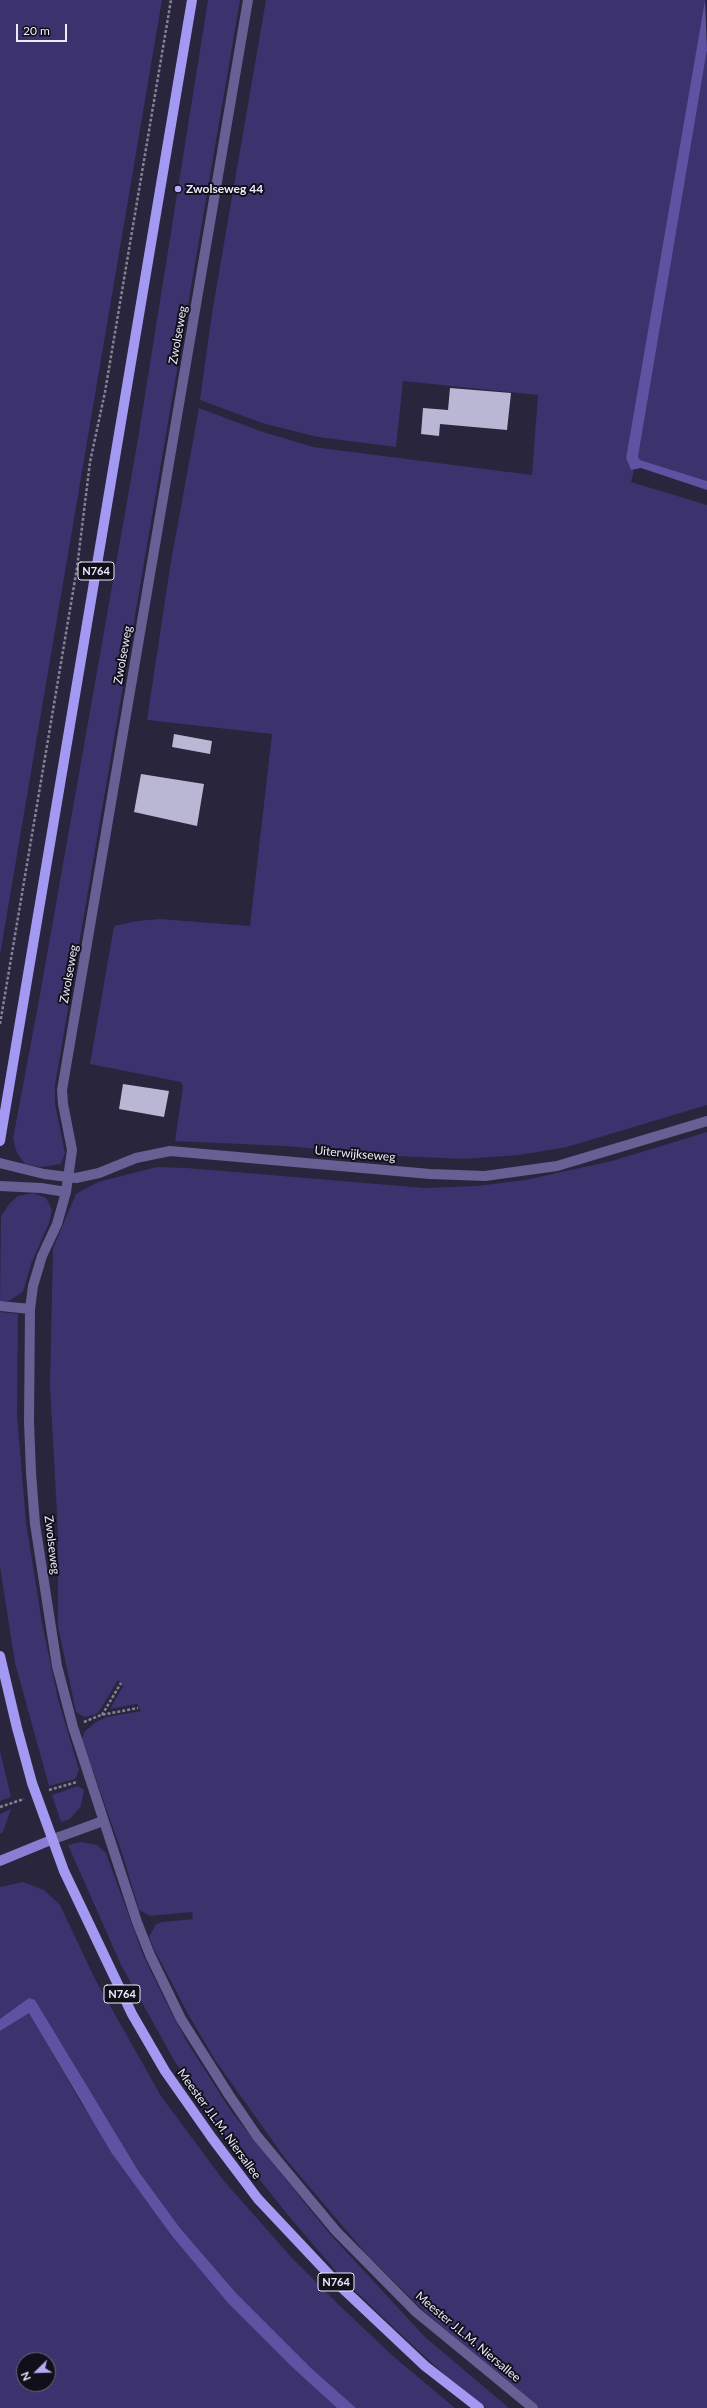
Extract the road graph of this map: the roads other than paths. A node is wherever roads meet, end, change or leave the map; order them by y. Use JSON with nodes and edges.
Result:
{"nodes":[{"id":1,"x":192,"y":0,"type":"edge"},
{"id":2,"x":248,"y":0,"type":"edge"},
{"id":3,"x":707,"y":1121,"type":"edge"},
{"id":4,"x":0,"y":1141,"type":"edge"},
{"id":5,"x":0,"y":1163,"type":"edge"},
{"id":6,"x":68,"y":1178,"type":"junction"},
{"id":7,"x":0,"y":1186,"type":"edge"},
{"id":8,"x":66,"y":1192,"type":"junction"},
{"id":9,"x":0,"y":1306,"type":"edge"},
{"id":10,"x":30,"y":1309,"type":"junction"},
{"id":11,"x":0,"y":1656,"type":"edge"},
{"id":12,"x":89,"y":1778,"type":"joint"},
{"id":13,"x":103,"y":1821,"type":"junction"},
{"id":14,"x":52,"y":1840,"type":"junction"},
{"id":15,"x":0,"y":1861,"type":"edge"},
{"id":16,"x":478,"y":2408,"type":"edge"},
{"id":17,"x":532,"y":2408,"type":"edge"}],
"edges":[{"from":1,"to":4,"type":"main road","number":"N764"},
{"from":2,"to":6,"type":"street","name":"Zwolseweg"},
{"from":3,"to":6,"type":"street","name":"Uiterwijkseweg"},
{"from":5,"to":6,"type":"street","name":"Uiterwijkseweg"},
{"from":6,"to":8,"type":"street","name":"Zwolseweg"},
{"from":7,"to":8,"type":"street"},
{"from":8,"to":10,"type":"street","name":"Zwolseweg"},
{"from":9,"to":10,"type":"street"},
{"from":10,"to":12,"type":"street","name":"Zwolseweg"},
{"from":11,"to":14,"type":"main road","number":"N764"},
{"from":12,"to":13,"type":"street","name":"Meester J.L.M. Niersallee"},
{"from":13,"to":14,"type":"street"},
{"from":13,"to":17,"type":"street","name":"Meester J.L.M. Niersallee"},
{"from":14,"to":15,"type":"main road"},
{"from":14,"to":16,"type":"main road","name":"Meester J.L.M. Niersallee","number":"N764"}]}
